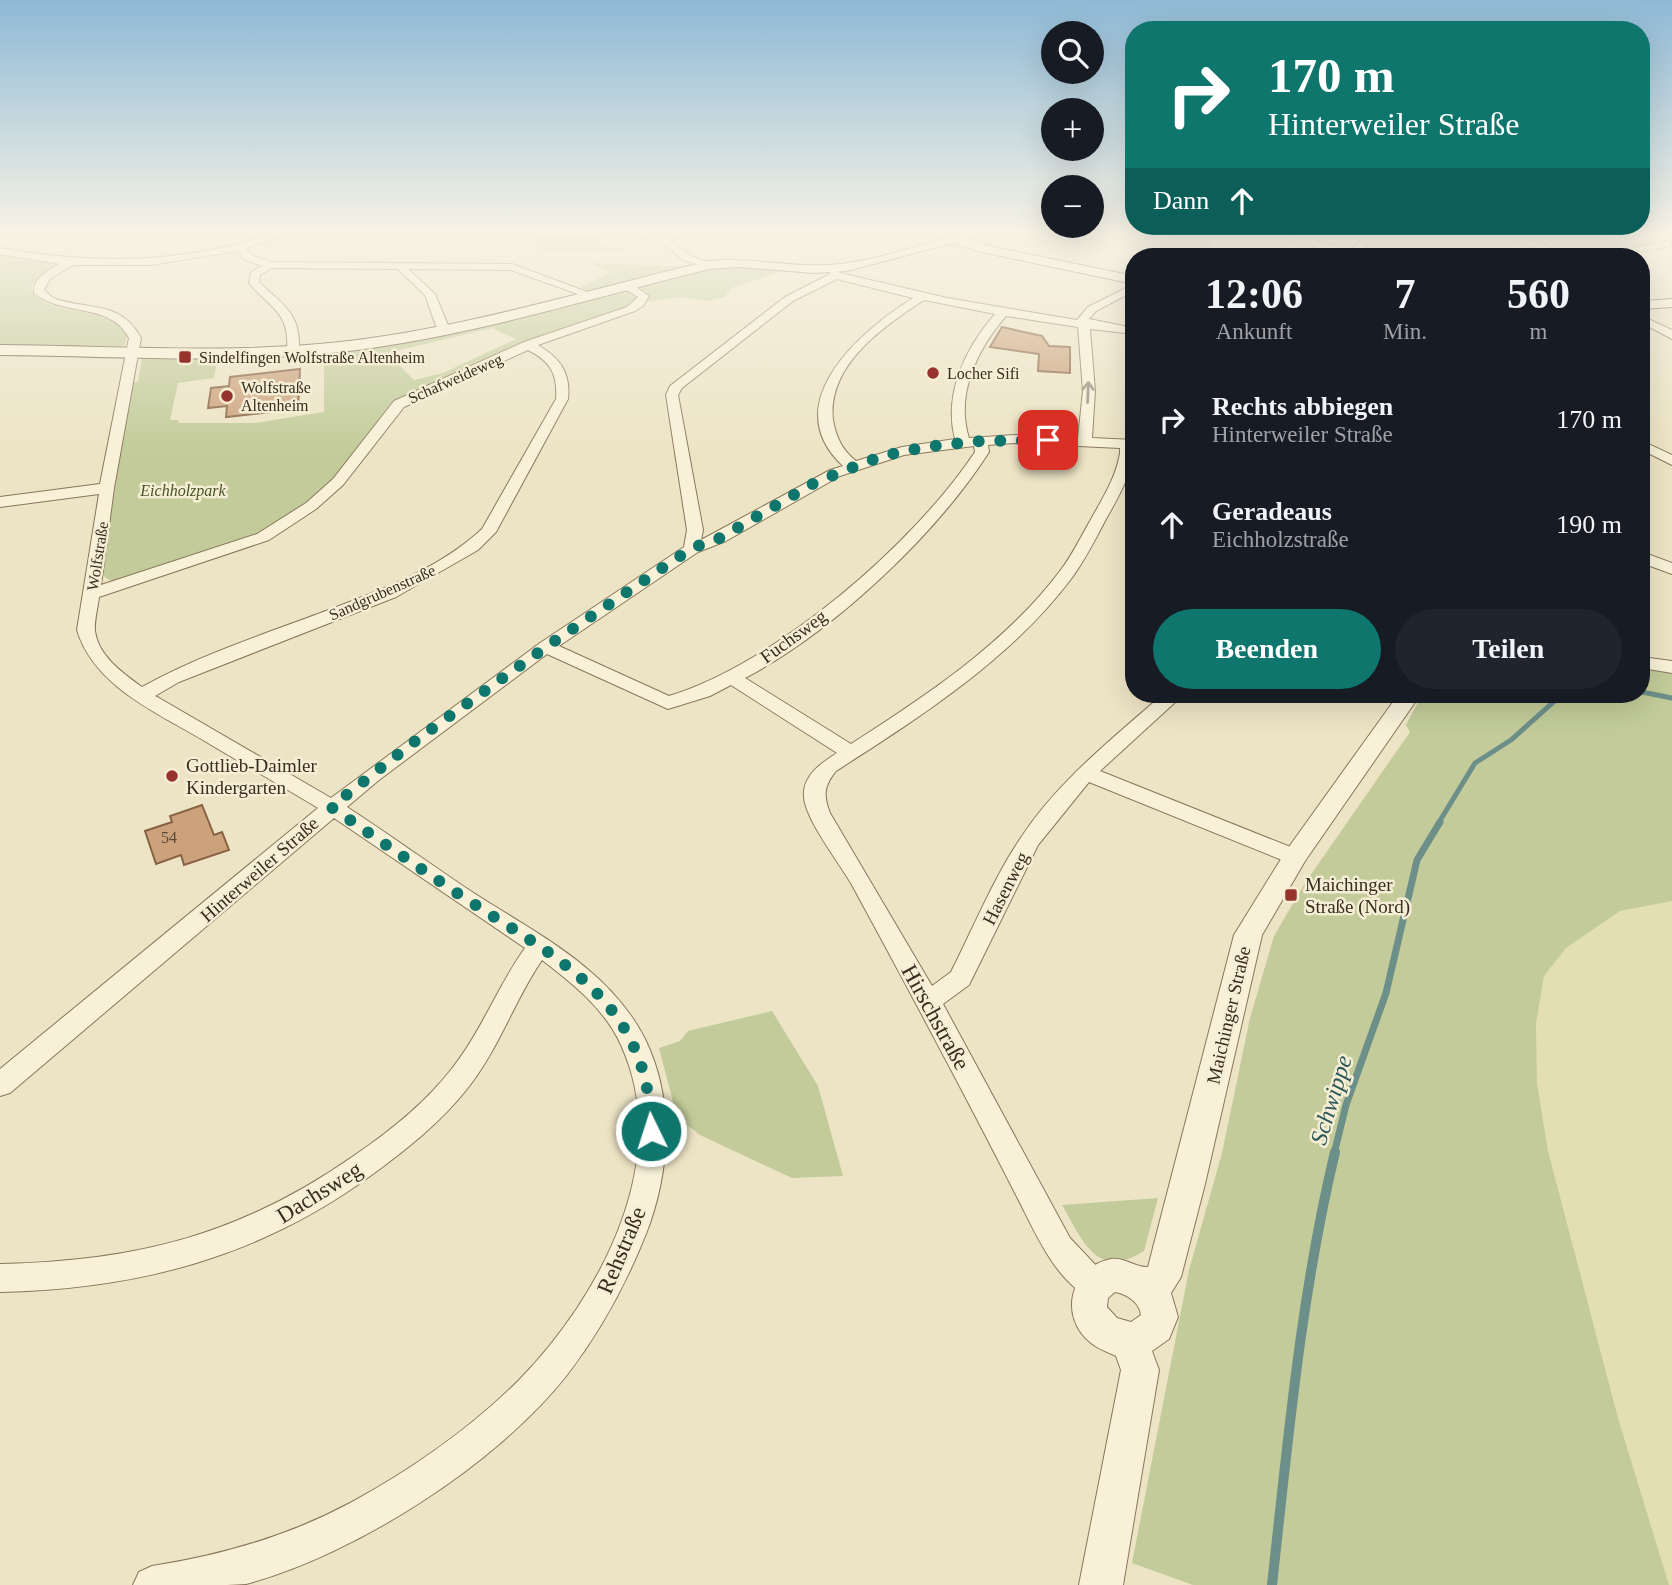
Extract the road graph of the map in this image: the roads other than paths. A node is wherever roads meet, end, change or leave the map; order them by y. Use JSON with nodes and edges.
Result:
{"nodes":[{"id":1,"x":78,"y":307,"type":"edge"},
{"id":2,"x":282,"y":307,"type":"edge"},
{"id":3,"x":435,"y":307,"type":"edge"},
{"id":4,"x":545,"y":307,"type":"edge"},
{"id":5,"x":631,"y":307,"type":"edge"},
{"id":6,"x":779,"y":307,"type":"edge"},
{"id":7,"x":904,"y":307,"type":"edge"},
{"id":8,"x":971,"y":307,"type":"edge"},
{"id":9,"x":1096,"y":307,"type":"edge"},
{"id":10,"x":1002,"y":313,"type":"junction"},
{"id":11,"x":1650,"y":323,"type":"edge"},
{"id":12,"x":1082,"y":325,"type":"junction"},
{"id":13,"x":444,"y":330,"type":"junction"},
{"id":14,"x":1125,"y":330,"type":"edge"},
{"id":15,"x":1672,"y":335,"type":"edge"},
{"id":16,"x":528,"y":345,"type":"junction"},
{"id":17,"x":0,"y":350,"type":"edge"},
{"id":18,"x":293,"y":351,"type":"junction"},
{"id":19,"x":132,"y":352,"type":"junction"},
{"id":20,"x":971,"y":441,"type":"junction"},
{"id":21,"x":1085,"y":441,"type":"junction"},
{"id":22,"x":1125,"y":444,"type":"edge"},
{"id":23,"x":1650,"y":449,"type":"edge"},
{"id":24,"x":1666,"y":458,"type":"edge"},
{"id":25,"x":1125,"y":462,"type":"edge"},
{"id":26,"x":853,"y":466,"type":"junction"},
{"id":27,"x":107,"y":488,"type":"junction"},
{"id":28,"x":0,"y":502,"type":"edge"},
{"id":29,"x":692,"y":548,"type":"junction"},
{"id":30,"x":1650,"y":560,"type":"edge"},
{"id":31,"x":1672,"y":569,"type":"edge"},
{"id":32,"x":91,"y":594,"type":"junction"},
{"id":33,"x":546,"y":647,"type":"junction"},
{"id":34,"x":1650,"y":664,"type":"edge"},
{"id":35,"x":1672,"y":667,"type":"edge"},
{"id":36,"x":733,"y":678,"type":"junction"},
{"id":37,"x":142,"y":695,"type":"junction"},
{"id":38,"x":1164,"y":703,"type":"edge"},
{"id":39,"x":1403,"y":703,"type":"edge"},
{"id":40,"x":851,"y":753,"type":"junction"},
{"id":41,"x":1086,"y":774,"type":"junction"},
{"id":42,"x":331,"y":807,"type":"junction"},
{"id":43,"x":1294,"y":857,"type":"junction"},
{"id":44,"x":539,"y":946,"type":"junction"},
{"id":45,"x":928,"y":1002,"type":"junction"},
{"id":46,"x":4,"y":1074,"type":"edge"},
{"id":47,"x":0,"y":1278,"type":"edge"},
{"id":48,"x":1094,"y":1285,"type":"junction"},
{"id":49,"x":1149,"y":1289,"type":"junction"},
{"id":50,"x":1129,"y":1340,"type":"junction"},
{"id":51,"x":152,"y":1585,"type":"edge"},
{"id":52,"x":1101,"y":1585,"type":"edge"}],
"edges":[{"from":1,"to":19,"type":"street","name":"Wolfstraße"},
{"from":2,"to":18,"type":"street"},
{"from":3,"to":13,"type":"street"},
{"from":4,"to":13,"type":"main road"},
{"from":5,"to":16,"type":"street","name":"Schafweideweg"},
{"from":6,"to":29,"type":"street"},
{"from":7,"to":26,"type":"street"},
{"from":8,"to":10,"type":"street"},
{"from":9,"to":12,"type":"street"},
{"from":10,"to":12,"type":"street"},
{"from":10,"to":20,"type":"street"},
{"from":11,"to":15,"type":"street"},
{"from":12,"to":14,"type":"street"},
{"from":21,"to":12,"type":"street","one_way":true},
{"from":13,"to":18,"type":"main road"},
{"from":16,"to":32,"type":"street","name":"Schafweideweg"},
{"from":16,"to":37,"type":"street","name":"Sandgrubenstraße"},
{"from":17,"to":19,"type":"main road"},
{"from":18,"to":19,"type":"main road"},
{"from":19,"to":27,"type":"street","name":"Wolfstraße"},
{"from":20,"to":21,"type":"street","name":"Hinterweiler Straße"},
{"from":20,"to":26,"type":"street","name":"Hinterweiler Straße"},
{"from":20,"to":36,"type":"street","name":"Fuchsweg"},
{"from":21,"to":22,"type":"street","name":"Hinterweiler Straße"},
{"from":23,"to":24,"type":"street"},
{"from":25,"to":40,"type":"street","name":"Hirschstraße"},
{"from":26,"to":29,"type":"street","name":"Hinterweiler Straße"},
{"from":27,"to":28,"type":"street"},
{"from":27,"to":32,"type":"street","name":"Wolfstraße"},
{"from":29,"to":33,"type":"street","name":"Hinterweiler Straße"},
{"from":30,"to":31,"type":"street"},
{"from":32,"to":37,"type":"street","name":"Wolfstraße"},
{"from":33,"to":36,"type":"street","name":"Fuchsweg"},
{"from":33,"to":42,"type":"street","name":"Hinterweiler Straße"},
{"from":34,"to":35,"type":"street"},
{"from":36,"to":40,"type":"street"},
{"from":37,"to":42,"type":"street","name":"Wolfstraße"},
{"from":38,"to":41,"type":"street","name":"Hasenweg"},
{"from":39,"to":43,"type":"street","name":"Maichinger Straße"},
{"from":40,"to":45,"type":"street","name":"Hirschstraße"},
{"from":41,"to":43,"type":"street"},
{"from":41,"to":45,"type":"street","name":"Hasenweg"},
{"from":42,"to":44,"type":"street","name":"Rehstraße"},
{"from":42,"to":46,"type":"street","name":"Hinterweiler Straße"},
{"from":43,"to":49,"type":"street","name":"Maichinger Straße"},
{"from":44,"to":47,"type":"street","name":"Dachsweg"},
{"from":44,"to":51,"type":"street","name":"Rehstraße"},
{"from":45,"to":48,"type":"street","name":"Hirschstraße"},
{"from":48,"to":49,"type":"street"},
{"from":48,"to":50,"type":"street"},
{"from":49,"to":50,"type":"street"},
{"from":50,"to":52,"type":"street"}]}
